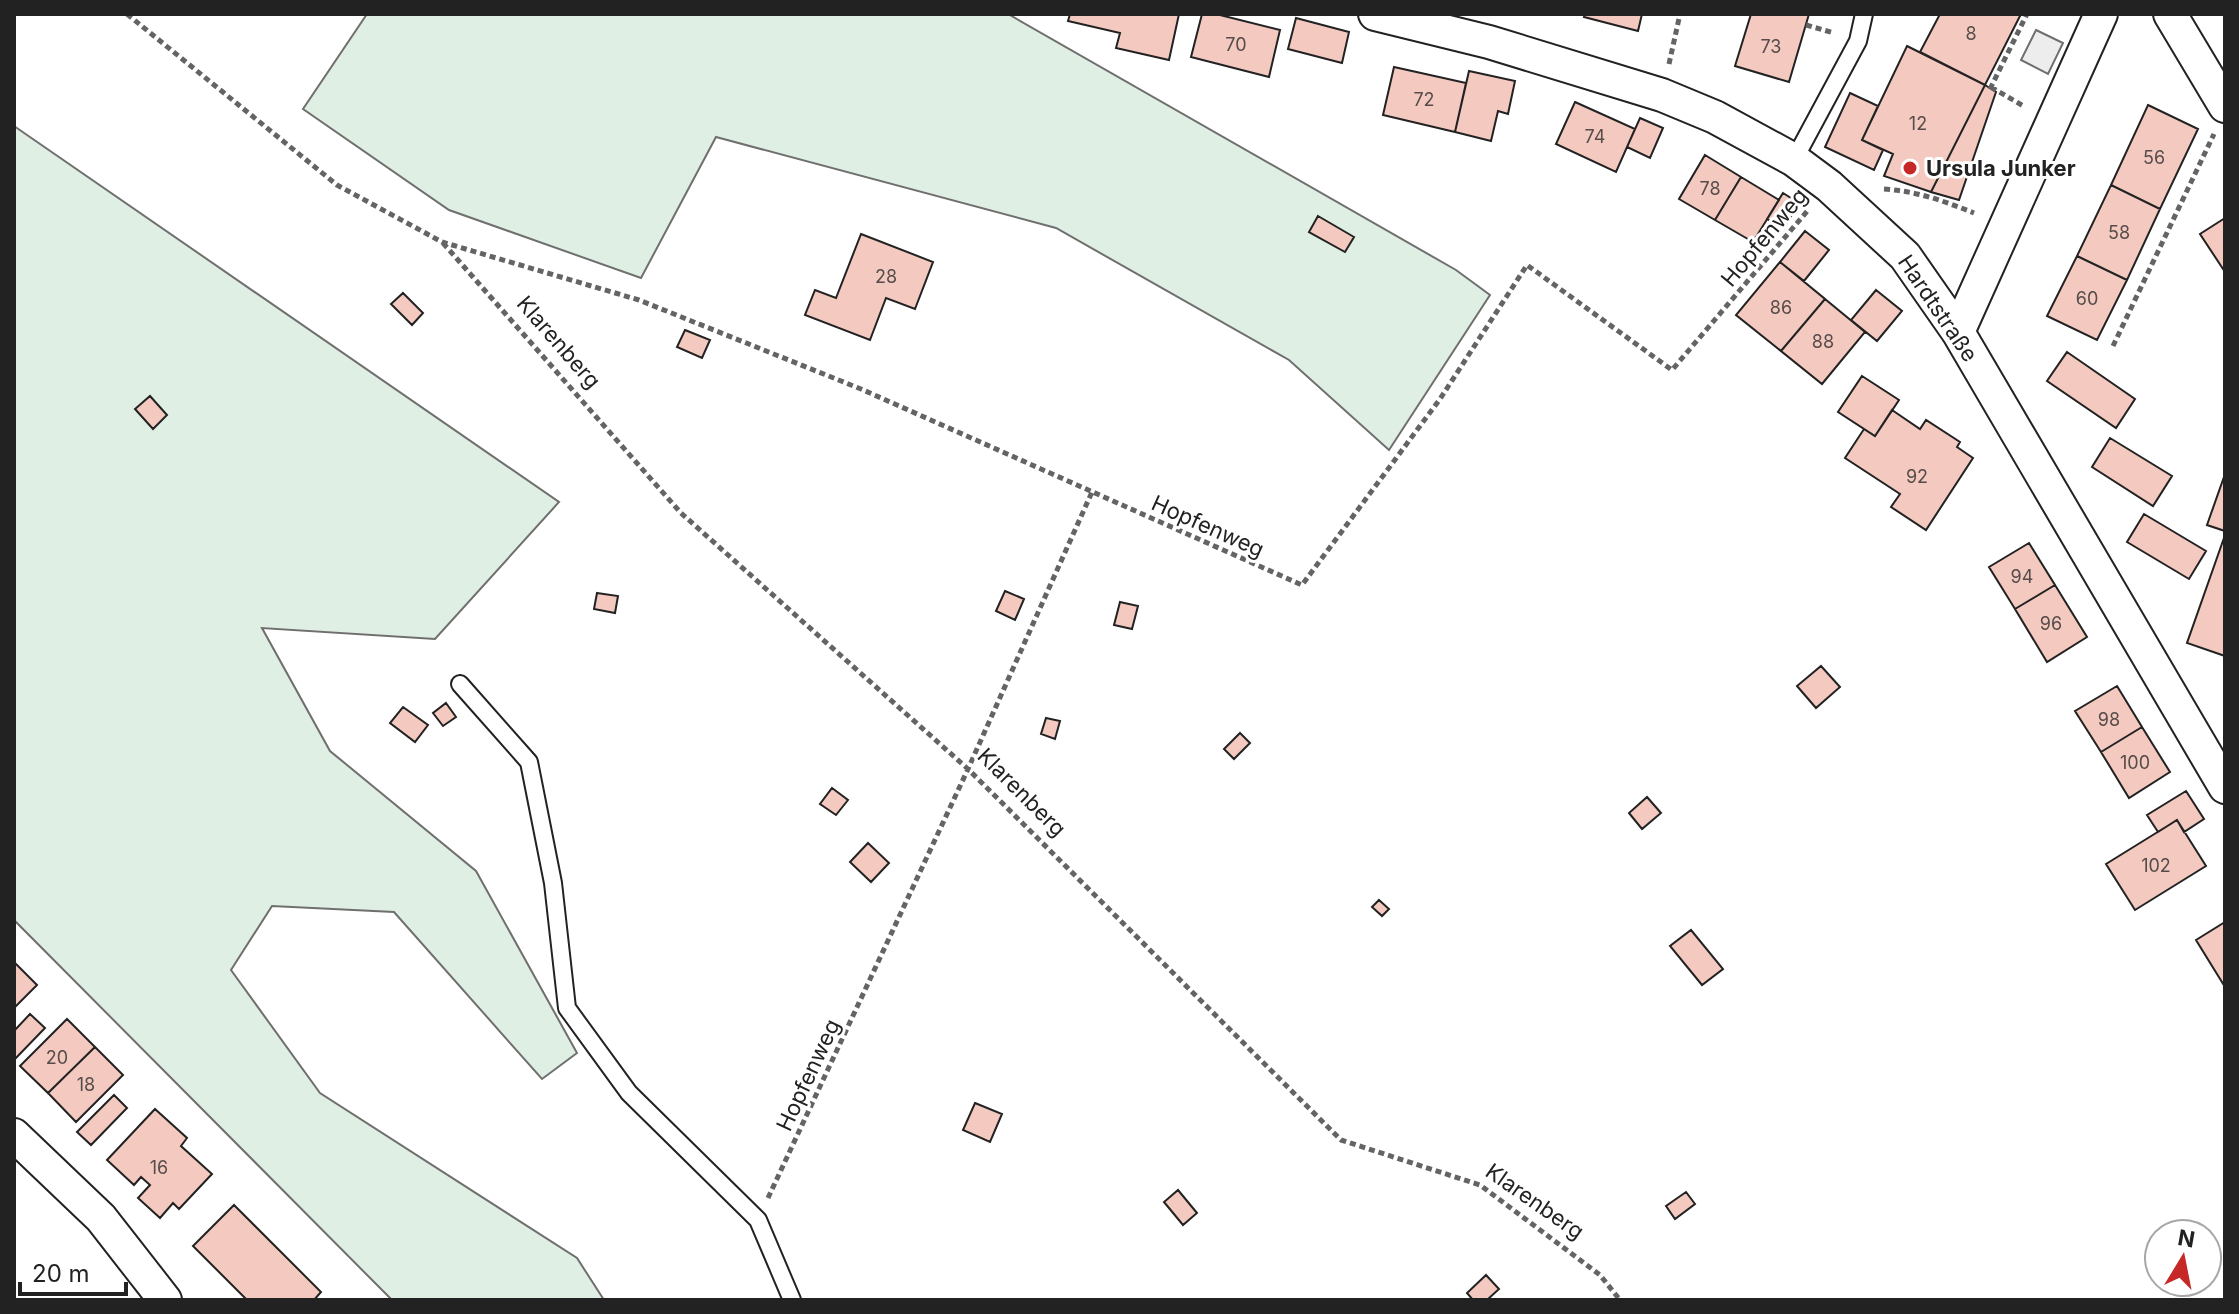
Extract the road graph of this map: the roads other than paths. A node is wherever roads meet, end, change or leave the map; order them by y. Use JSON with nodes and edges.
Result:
{"nodes":[{"id":1,"x":1375,"y":14,"type":"edge"},
{"id":2,"x":1864,"y":14,"type":"edge"},
{"id":3,"x":2101,"y":14,"type":"edge"},
{"id":4,"x":2170,"y":14,"type":"edge"},
{"id":5,"x":2222,"y":115,"type":"edge"},
{"id":6,"x":1794,"y":160,"type":"junction"},
{"id":7,"x":1958,"y":332,"type":"junction"},
{"id":8,"x":460,"y":684,"type":"dead end"},
{"id":9,"x":2225,"y":787,"type":"edge"},
{"id":10,"x":14,"y":1135,"type":"edge"},
{"id":11,"x":165,"y":1300,"type":"edge"},
{"id":12,"x":792,"y":1300,"type":"edge"}],
"edges":[{"from":1,"to":6,"type":"street","name":"Hardtstraße"},
{"from":2,"to":6,"type":"lane"},
{"from":3,"to":7,"type":"street"},
{"from":4,"to":5,"type":"street"},
{"from":6,"to":7,"type":"street","name":"Hardtstraße"},
{"from":7,"to":9,"type":"street","name":"Hardtstraße"},
{"from":8,"to":12,"type":"lane"},
{"from":10,"to":11,"type":"street"}]}
